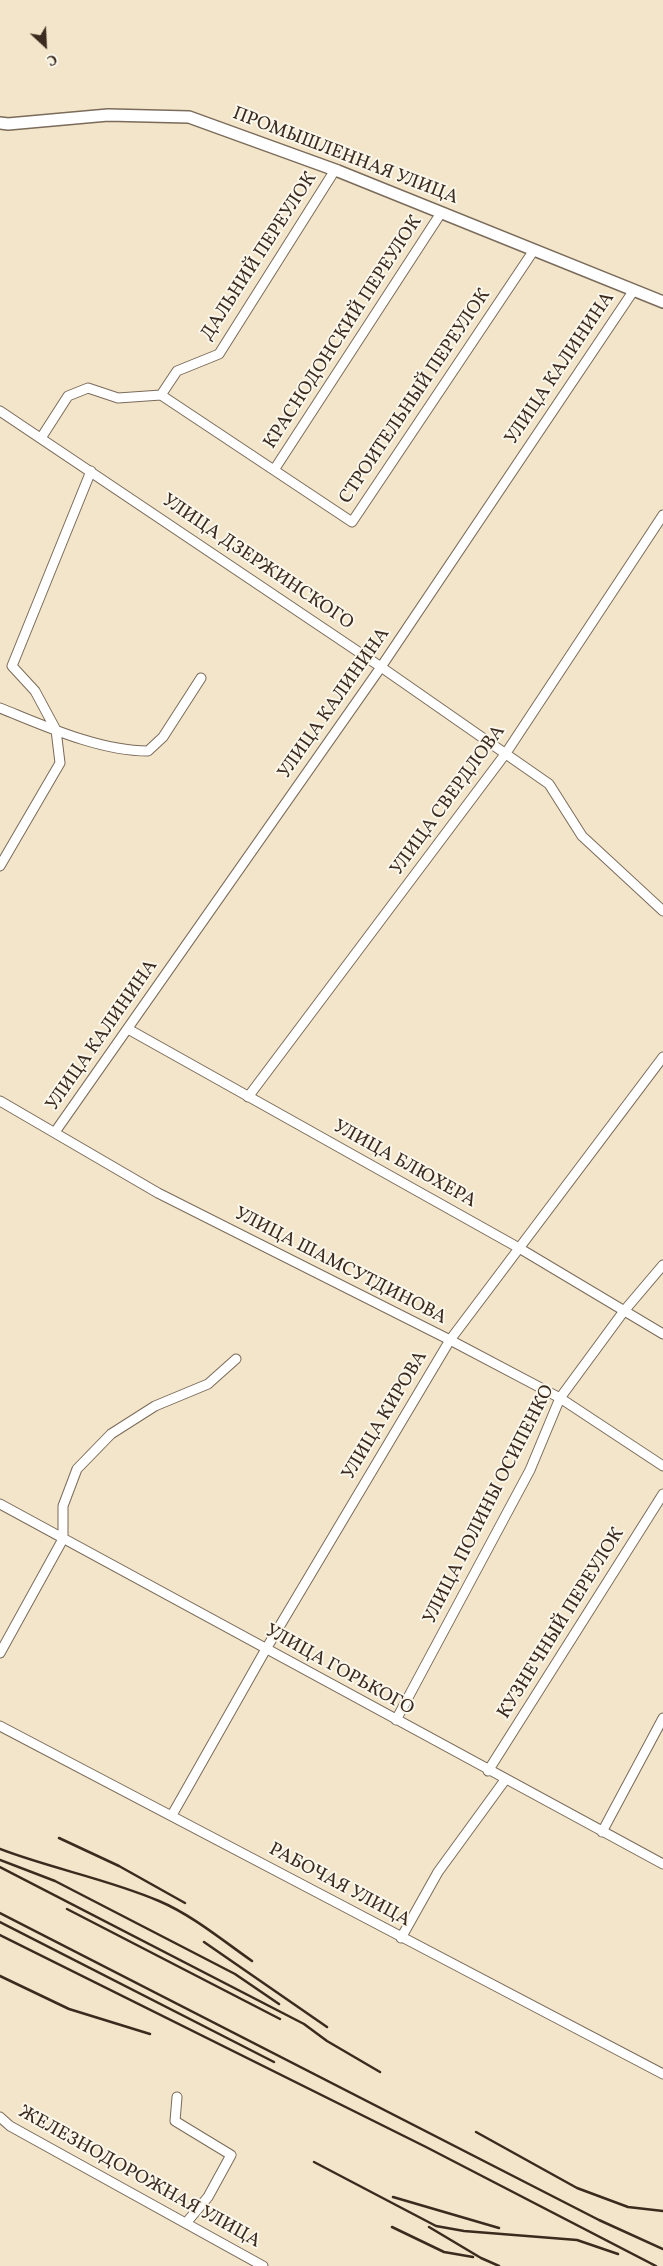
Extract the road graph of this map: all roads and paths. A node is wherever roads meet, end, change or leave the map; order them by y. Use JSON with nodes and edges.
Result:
{"nodes":[{"id":1,"x":0,"y":123,"type":"edge"},
{"id":2,"x":336,"y":170,"type":"junction"},
{"id":3,"x":441,"y":213,"type":"junction"},
{"id":4,"x":534,"y":250,"type":"junction"},
{"id":5,"x":634,"y":290,"type":"junction"},
{"id":6,"x":663,"y":302,"type":"edge"},
{"id":7,"x":161,"y":395,"type":"junction"},
{"id":8,"x":0,"y":411,"type":"edge"},
{"id":9,"x":41,"y":438,"type":"junction"},
{"id":10,"x":274,"y":470,"type":"junction"},
{"id":11,"x":91,"y":471,"type":"junction"},
{"id":12,"x":663,"y":515,"type":"edge"},
{"id":13,"x":381,"y":667,"type":"junction"},
{"id":14,"x":201,"y":678,"type":"dead end"},
{"id":15,"x":0,"y":708,"type":"edge"},
{"id":16,"x":56,"y":730,"type":"junction"},
{"id":17,"x":506,"y":752,"type":"junction"},
{"id":18,"x":0,"y":866,"type":"edge"},
{"id":19,"x":663,"y":911,"type":"edge"},
{"id":20,"x":128,"y":1029,"type":"junction"},
{"id":21,"x":663,"y":1057,"type":"edge"},
{"id":22,"x":248,"y":1097,"type":"junction"},
{"id":23,"x":0,"y":1100,"type":"edge"},
{"id":24,"x":55,"y":1132,"type":"junction"},
{"id":25,"x":519,"y":1248,"type":"junction"},
{"id":26,"x":663,"y":1265,"type":"edge"},
{"id":27,"x":624,"y":1311,"type":"junction"},
{"id":28,"x":663,"y":1334,"type":"edge"},
{"id":29,"x":450,"y":1340,"type":"junction"},
{"id":30,"x":236,"y":1359,"type":"dead end"},
{"id":31,"x":560,"y":1398,"type":"junction"},
{"id":32,"x":663,"y":1466,"type":"edge"},
{"id":33,"x":663,"y":1494,"type":"edge"},
{"id":34,"x":0,"y":1504,"type":"edge"},
{"id":35,"x":63,"y":1539,"type":"junction"},
{"id":36,"x":266,"y":1649,"type":"junction"},
{"id":37,"x":0,"y":1653,"type":"edge"},
{"id":38,"x":663,"y":1718,"type":"edge"},
{"id":39,"x":396,"y":1720,"type":"junction"},
{"id":40,"x":0,"y":1726,"type":"edge"},
{"id":41,"x":488,"y":1771,"type":"junction"},
{"id":42,"x":505,"y":1780,"type":"junction"},
{"id":43,"x":172,"y":1815,"type":"junction"},
{"id":44,"x":602,"y":1832,"type":"junction"},
{"id":45,"x":663,"y":1864,"type":"edge"},
{"id":46,"x":401,"y":1938,"type":"junction"},
{"id":47,"x":663,"y":2074,"type":"edge"},
{"id":48,"x":176,"y":2097,"type":"dead end"},
{"id":49,"x":0,"y":2117,"type":"edge"},
{"id":50,"x":186,"y":2223,"type":"junction"},
{"id":51,"x":263,"y":2266,"type":"edge"}],
"edges":[{"from":1,"to":2,"type":"main road","name":"ПРОМЫШЛЕННАЯ УЛИЦА"},
{"from":2,"to":3,"type":"main road","name":"ПРОМЫШЛЕННАЯ УЛИЦА"},
{"from":2,"to":7,"type":"street","name":"ДАЛЬНИЙ ПЕРЕУЛОК"},
{"from":3,"to":4,"type":"main road","name":"ПРОМЫШЛЕННАЯ УЛИЦА"},
{"from":3,"to":10,"type":"street","name":"КРАСНОДОНСКИЙ ПЕРЕУЛОК"},
{"from":4,"to":5,"type":"main road","name":"ПРОМЫШЛЕННАЯ УЛИЦА"},
{"from":4,"to":10,"type":"street","name":"СТРОИТЕЛЬНЫЙ ПЕРЕУЛОК"},
{"from":5,"to":6,"type":"main road","name":"ПРОМЫШЛЕННАЯ УЛИЦА"},
{"from":5,"to":13,"type":"street","name":"УЛИЦА КАЛИНИНА"},
{"from":7,"to":9,"type":"street"},
{"from":7,"to":10,"type":"street","name":"СТРОИТЕЛЬНЫЙ ПЕРЕУЛОК"},
{"from":8,"to":9,"type":"street","name":"УЛИЦА ДЗЕРЖИНСКОГО"},
{"from":9,"to":11,"type":"street","name":"УЛИЦА ДЗЕРЖИНСКОГО"},
{"from":11,"to":13,"type":"street","name":"УЛИЦА ДЗЕРЖИНСКОГО"},
{"from":11,"to":16,"type":"street"},
{"from":12,"to":17,"type":"street","name":"УЛИЦА СВЕРДЛОВА"},
{"from":13,"to":17,"type":"street","name":"УЛИЦА ДЗЕРЖИНСКОГО"},
{"from":13,"to":20,"type":"street","name":"УЛИЦА КАЛИНИНА"},
{"from":14,"to":16,"type":"street"},
{"from":15,"to":16,"type":"street"},
{"from":16,"to":18,"type":"street"},
{"from":17,"to":19,"type":"street","name":"УЛИЦА ДЗЕРЖИНСКОГО"},
{"from":17,"to":22,"type":"street","name":"УЛИЦА СВЕРДЛОВА"},
{"from":20,"to":22,"type":"street","name":"УЛИЦА БЛЮХЕРА"},
{"from":20,"to":24,"type":"street","name":"УЛИЦА КАЛИНИНА"},
{"from":21,"to":25,"type":"street","name":"УЛИЦА КИРОВА"},
{"from":22,"to":25,"type":"street","name":"УЛИЦА БЛЮХЕРА"},
{"from":23,"to":24,"type":"street","name":"УЛИЦА ШАМСУТДИНОВА"},
{"from":24,"to":29,"type":"street","name":"УЛИЦА ШАМСУТДИНОВА"},
{"from":25,"to":27,"type":"street","name":"УЛИЦА БЛЮХЕРА"},
{"from":25,"to":29,"type":"street","name":"УЛИЦА КИРОВА"},
{"from":26,"to":27,"type":"street","name":"УЛИЦА ПОЛИНЫ ОСИПЕНКО"},
{"from":27,"to":28,"type":"street","name":"УЛИЦА БЛЮХЕРА"},
{"from":27,"to":31,"type":"street","name":"УЛИЦА ПОЛИНЫ ОСИПЕНКО"},
{"from":29,"to":31,"type":"street","name":"УЛИЦА ШАМСУТДИНОВА"},
{"from":29,"to":36,"type":"street","name":"УЛИЦА КИРОВА"},
{"from":30,"to":35,"type":"street"},
{"from":31,"to":32,"type":"street","name":"УЛИЦА ШАМСУТДИНОВА"},
{"from":31,"to":39,"type":"street","name":"УЛИЦА ПОЛИНЫ ОСИПЕНКО"},
{"from":33,"to":41,"type":"street","name":"КУЗНЕЧНЫЙ ПЕРЕУЛОК"},
{"from":34,"to":35,"type":"street","name":"УЛИЦА ГОРЬКОГО"},
{"from":35,"to":36,"type":"street","name":"УЛИЦА ГОРЬКОГО"},
{"from":35,"to":37,"type":"street"},
{"from":36,"to":39,"type":"street","name":"УЛИЦА ГОРЬКОГО"},
{"from":36,"to":43,"type":"street","name":"УЛИЦА КИРОВА"},
{"from":38,"to":44,"type":"street"},
{"from":39,"to":41,"type":"street","name":"УЛИЦА ГОРЬКОГО"},
{"from":40,"to":43,"type":"street","name":"РАБОЧАЯ УЛИЦА"},
{"from":41,"to":42,"type":"street","name":"УЛИЦА ГОРЬКОГО"},
{"from":42,"to":44,"type":"street","name":"УЛИЦА ГОРЬКОГО"},
{"from":42,"to":46,"type":"street"},
{"from":43,"to":46,"type":"street","name":"РАБОЧАЯ УЛИЦА"},
{"from":44,"to":45,"type":"street","name":"УЛИЦА ГОРЬКОГО"},
{"from":46,"to":47,"type":"street","name":"РАБОЧАЯ УЛИЦА"},
{"from":48,"to":50,"type":"street"},
{"from":49,"to":50,"type":"street","name":"ЖЕЛЕЗНОДОРОЖНАЯ УЛИЦА"},
{"from":50,"to":51,"type":"street","name":"ЖЕЛЕЗНОДОРОЖНАЯ УЛИЦА"}]}
